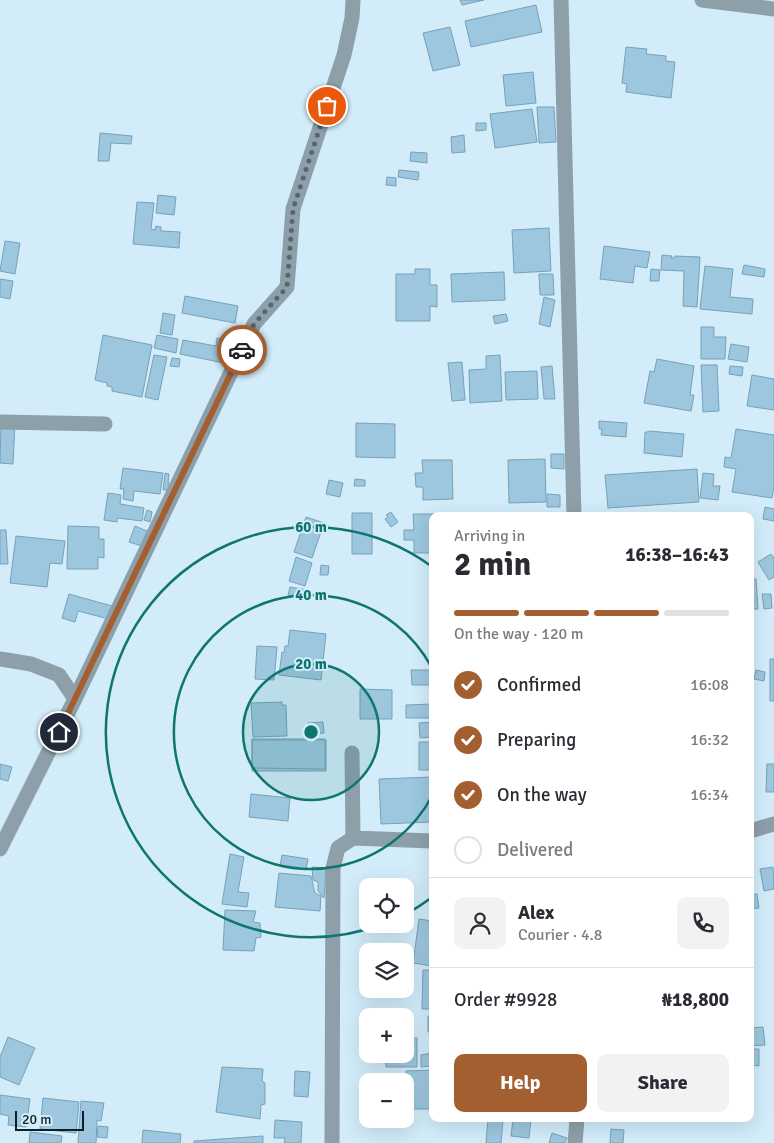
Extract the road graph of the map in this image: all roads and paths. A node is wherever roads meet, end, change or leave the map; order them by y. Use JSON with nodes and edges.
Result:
{"nodes":[{"id":1,"x":353,"y":0,"type":"edge"},
{"id":2,"x":562,"y":0,"type":"edge"},
{"id":3,"x":702,"y":0,"type":"edge"},
{"id":4,"x":774,"y":9,"type":"edge"},
{"id":5,"x":0,"y":422,"type":"edge"},
{"id":6,"x":104,"y":424,"type":"dead end"},
{"id":7,"x":574,"y":512,"type":"edge"},
{"id":8,"x":0,"y":659,"type":"edge"},
{"id":9,"x":76,"y":699,"type":"junction"},
{"id":10,"x":352,"y":753,"type":"dead end"},
{"id":11,"x":774,"y":824,"type":"edge"},
{"id":12,"x":754,"y":830,"type":"edge"},
{"id":13,"x":353,"y":838,"type":"junction"},
{"id":14,"x":429,"y":841,"type":"edge"},
{"id":15,"x":0,"y":849,"type":"edge"},
{"id":16,"x":577,"y":1122,"type":"edge"},
{"id":17,"x":332,"y":1143,"type":"edge"},
{"id":18,"x":575,"y":1143,"type":"edge"}],
"edges":[{"from":1,"to":9,"type":"street"},
{"from":2,"to":7,"type":"street"},
{"from":3,"to":4,"type":"street"},
{"from":5,"to":6,"type":"street"},
{"from":8,"to":9,"type":"street"},
{"from":9,"to":15,"type":"street"},
{"from":10,"to":13,"type":"street"},
{"from":11,"to":12,"type":"street"},
{"from":13,"to":14,"type":"street"},
{"from":13,"to":17,"type":"street"},
{"from":16,"to":18,"type":"street"}]}
